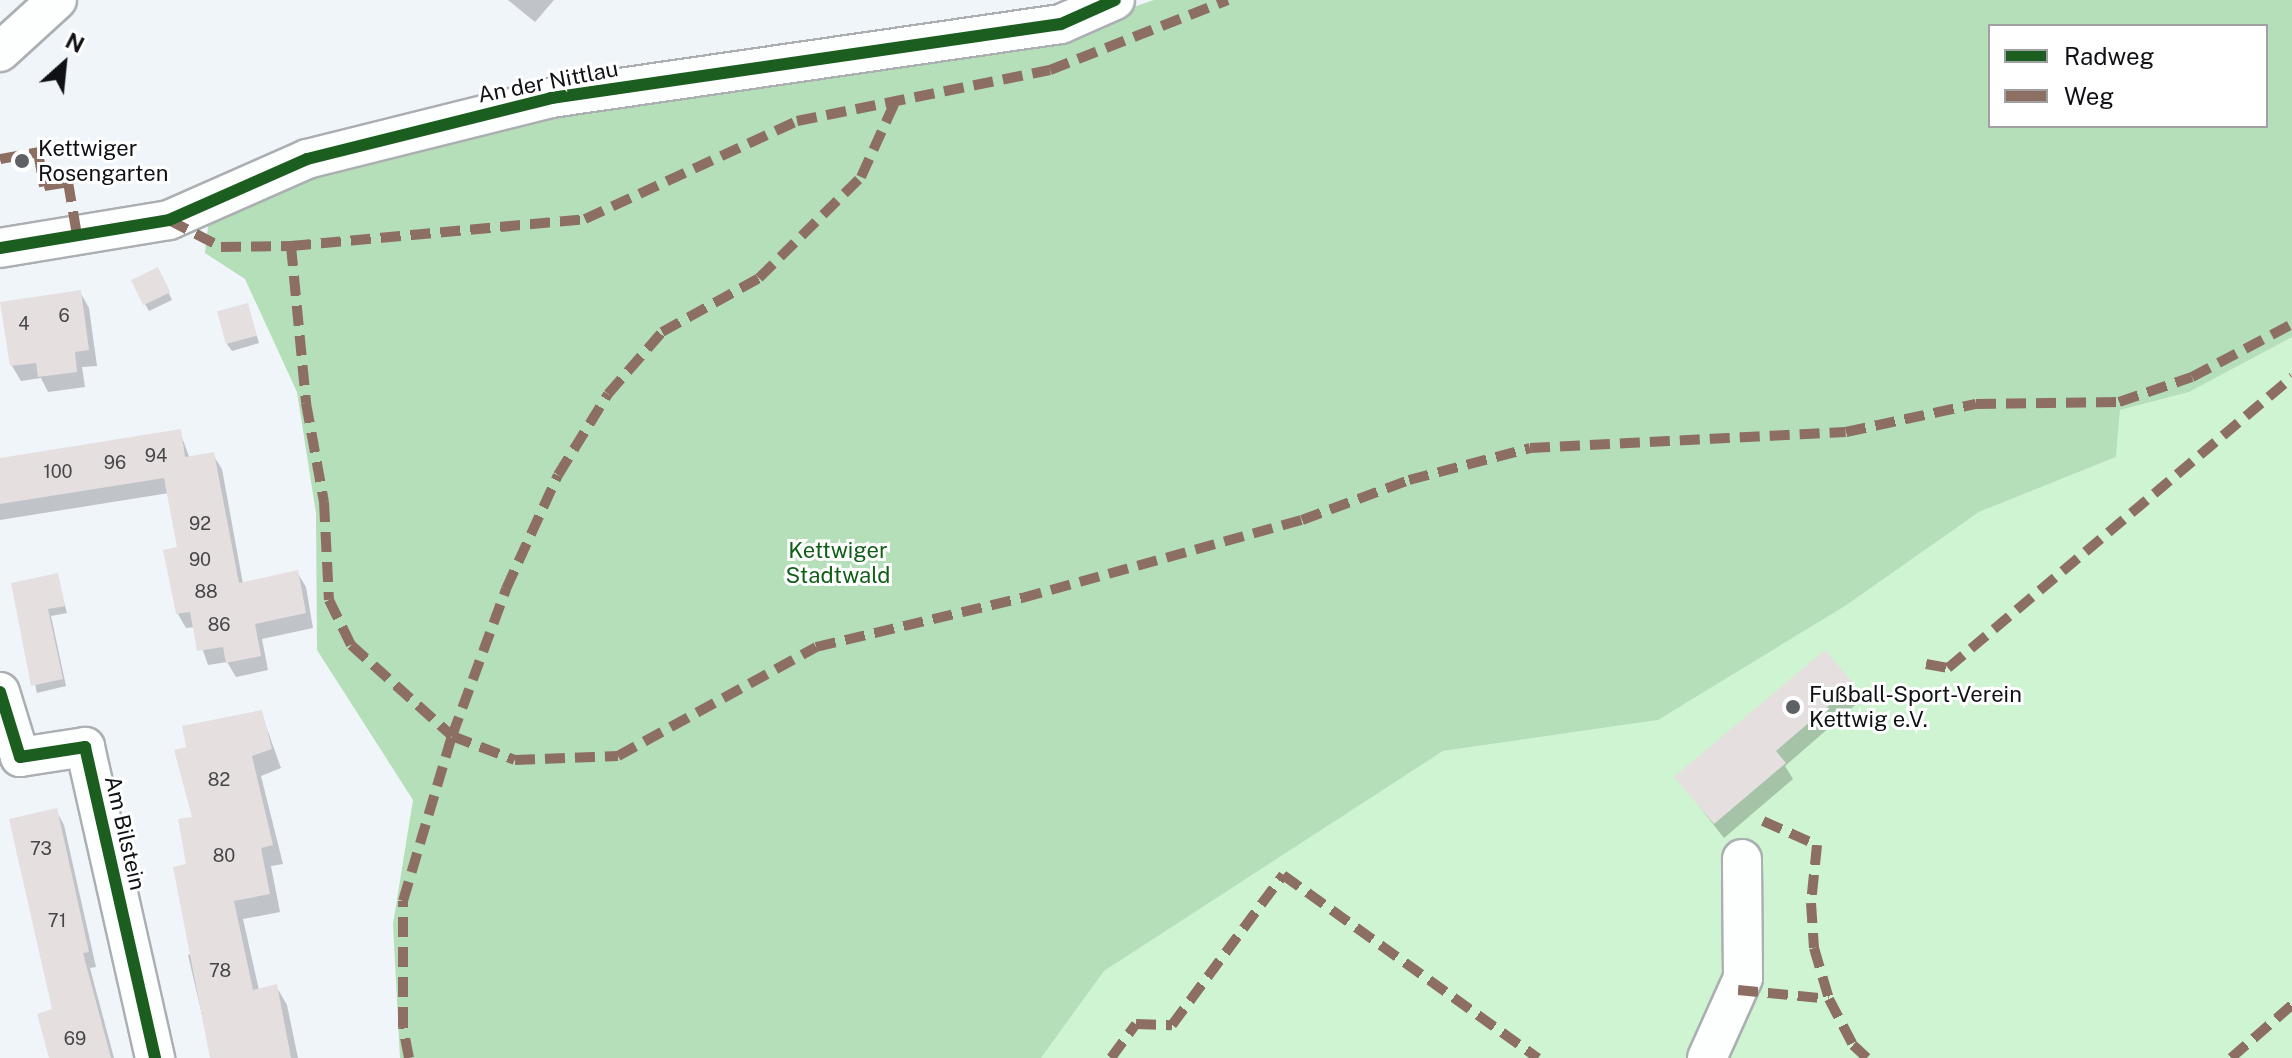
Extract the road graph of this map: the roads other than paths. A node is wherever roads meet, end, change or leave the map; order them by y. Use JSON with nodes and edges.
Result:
{"nodes":[{"id":1,"x":57,"y":0,"type":"edge"},
{"id":2,"x":1115,"y":0,"type":"edge"},
{"id":3,"x":0,"y":52,"type":"edge"},
{"id":4,"x":0,"y":248,"type":"edge"},
{"id":5,"x":0,"y":692,"type":"edge"},
{"id":6,"x":10,"y":761,"type":"edge"},
{"id":7,"x":1742,"y":859,"type":"dead end"},
{"id":8,"x":155,"y":1058,"type":"edge"},
{"id":9,"x":1707,"y":1058,"type":"edge"}],
"edges":[{"from":1,"to":3,"type":"street"},
{"from":2,"to":4,"type":"street","name":"An der Nittlau"},
{"from":5,"to":6,"type":"street","name":"Am Bilstein"},
{"from":6,"to":8,"type":"street","name":"Am Bilstein"},
{"from":7,"to":9,"type":"street"}]}
